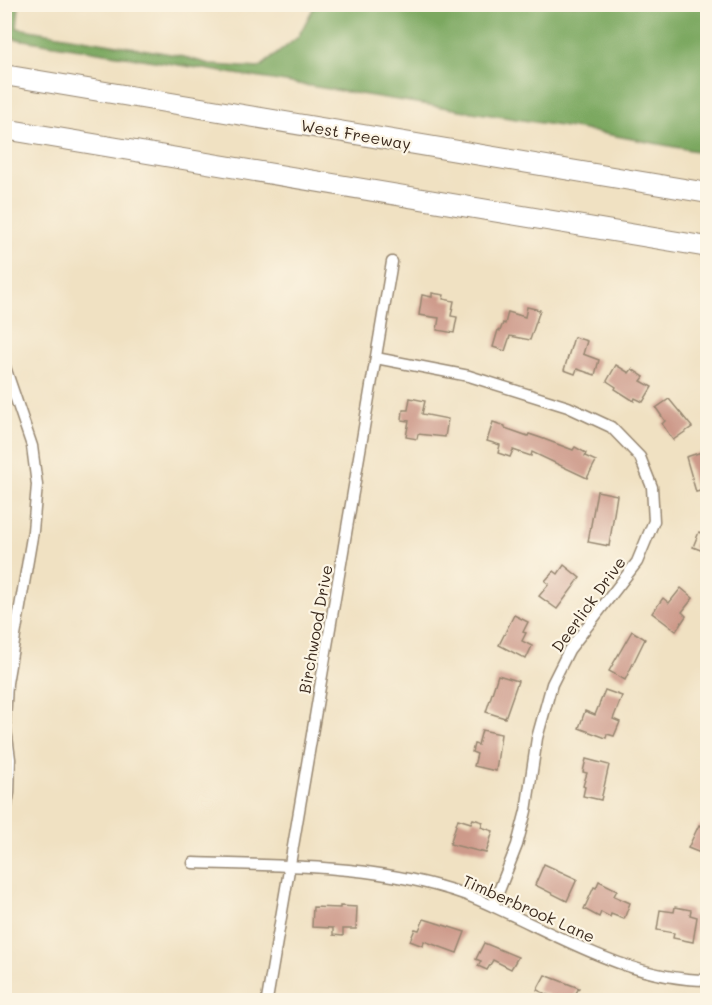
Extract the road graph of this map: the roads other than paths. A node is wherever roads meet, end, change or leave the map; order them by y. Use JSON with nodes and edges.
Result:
{"nodes":[{"id":1,"x":4,"y":75,"type":"edge"},
{"id":2,"x":4,"y":129,"type":"edge"},
{"id":3,"x":708,"y":193,"type":"edge"},
{"id":4,"x":708,"y":247,"type":"edge"},
{"id":5,"x":392,"y":262,"type":"dead end"},
{"id":6,"x":376,"y":358,"type":"junction"},
{"id":7,"x":4,"y":364,"type":"edge"},
{"id":8,"x":4,"y":822,"type":"edge"},
{"id":9,"x":193,"y":863,"type":"dead end"},
{"id":10,"x":290,"y":866,"type":"junction"},
{"id":11,"x":493,"y":906,"type":"junction"},
{"id":12,"x":708,"y":980,"type":"edge"},
{"id":13,"x":267,"y":1000,"type":"edge"}],
"edges":[{"from":1,"to":3,"type":"highway","name":"West Freeway"},
{"from":2,"to":4,"type":"highway"},
{"from":5,"to":6,"type":"street","name":"Birchwood Drive"},
{"from":6,"to":10,"type":"street","name":"Birchwood Drive"},
{"from":6,"to":11,"type":"street","name":"Deerlick Drive"},
{"from":7,"to":8,"type":"street"},
{"from":9,"to":10,"type":"street","name":"Timberbrook Lane"},
{"from":10,"to":11,"type":"street","name":"Timberbrook Lane"},
{"from":10,"to":13,"type":"street","name":"Birchwood Drive"},
{"from":11,"to":12,"type":"street","name":"Timberbrook Lane"}]}
